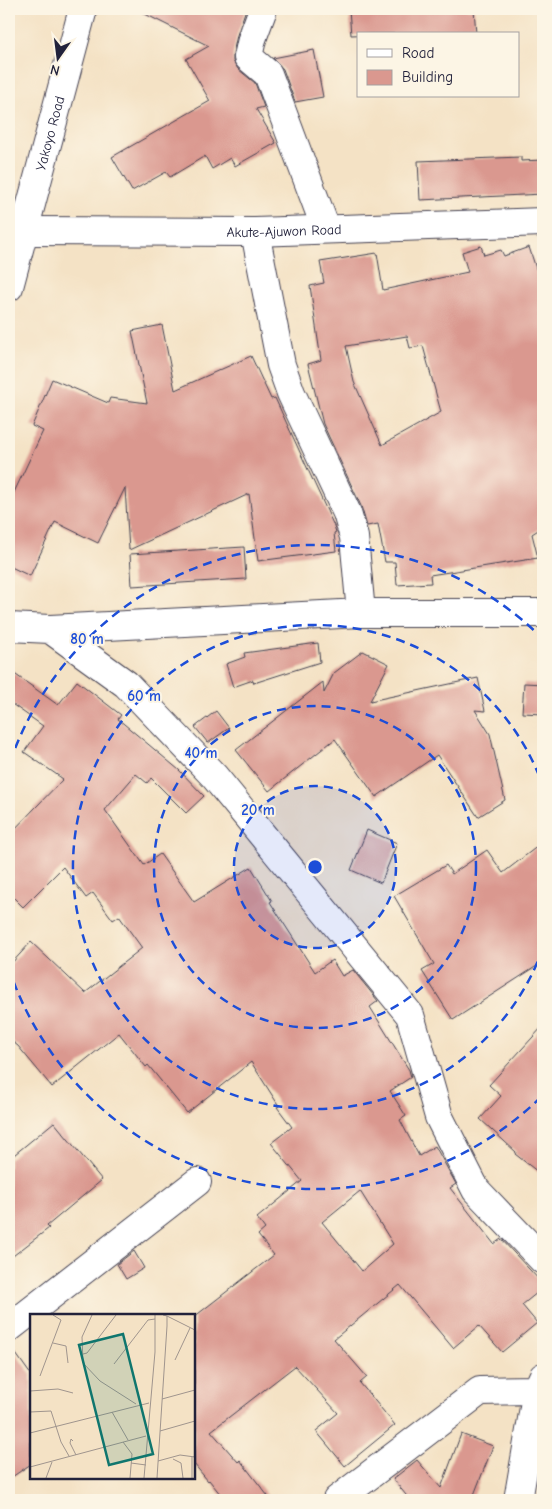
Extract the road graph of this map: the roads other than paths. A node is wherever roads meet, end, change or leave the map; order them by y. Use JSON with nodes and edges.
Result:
{"nodes":[{"id":1,"x":83,"y":9,"type":"edge"},
{"id":2,"x":263,"y":9,"type":"edge"},
{"id":3,"x":543,"y":222,"type":"edge"},
{"id":4,"x":326,"y":229,"type":"junction"},
{"id":5,"x":25,"y":231,"type":"junction"},
{"id":6,"x":255,"y":232,"type":"junction"},
{"id":7,"x":9,"y":287,"type":"edge"},
{"id":8,"x":361,"y":613,"type":"junction"},
{"id":9,"x":543,"y":613,"type":"edge"},
{"id":10,"x":9,"y":627,"type":"edge"},
{"id":11,"x":50,"y":629,"type":"junction"},
{"id":12,"x":197,"y":1182,"type":"dead end"},
{"id":13,"x":543,"y":1260,"type":"edge"},
{"id":14,"x":9,"y":1328,"type":"edge"},
{"id":15,"x":540,"y":1383,"type":"edge"},
{"id":16,"x":337,"y":1500,"type":"edge"},
{"id":17,"x":518,"y":1500,"type":"edge"}],
"edges":[{"from":1,"to":5,"type":"street","name":"Yakoyo Road"},
{"from":2,"to":4,"type":"street"},
{"from":3,"to":4,"type":"street","name":"Akute-Ajuwon Road"},
{"from":4,"to":6,"type":"street","name":"Akute-Ajuwon Road"},
{"from":5,"to":6,"type":"street","name":"Akute-Ajuwon Road"},
{"from":5,"to":7,"type":"street","name":"Yakoyo Road"},
{"from":6,"to":8,"type":"street"},
{"from":8,"to":9,"type":"street"},
{"from":8,"to":11,"type":"street"},
{"from":10,"to":11,"type":"street"},
{"from":11,"to":13,"type":"street"},
{"from":12,"to":14,"type":"street"},
{"from":15,"to":16,"type":"street"},
{"from":15,"to":17,"type":"street"}]}
